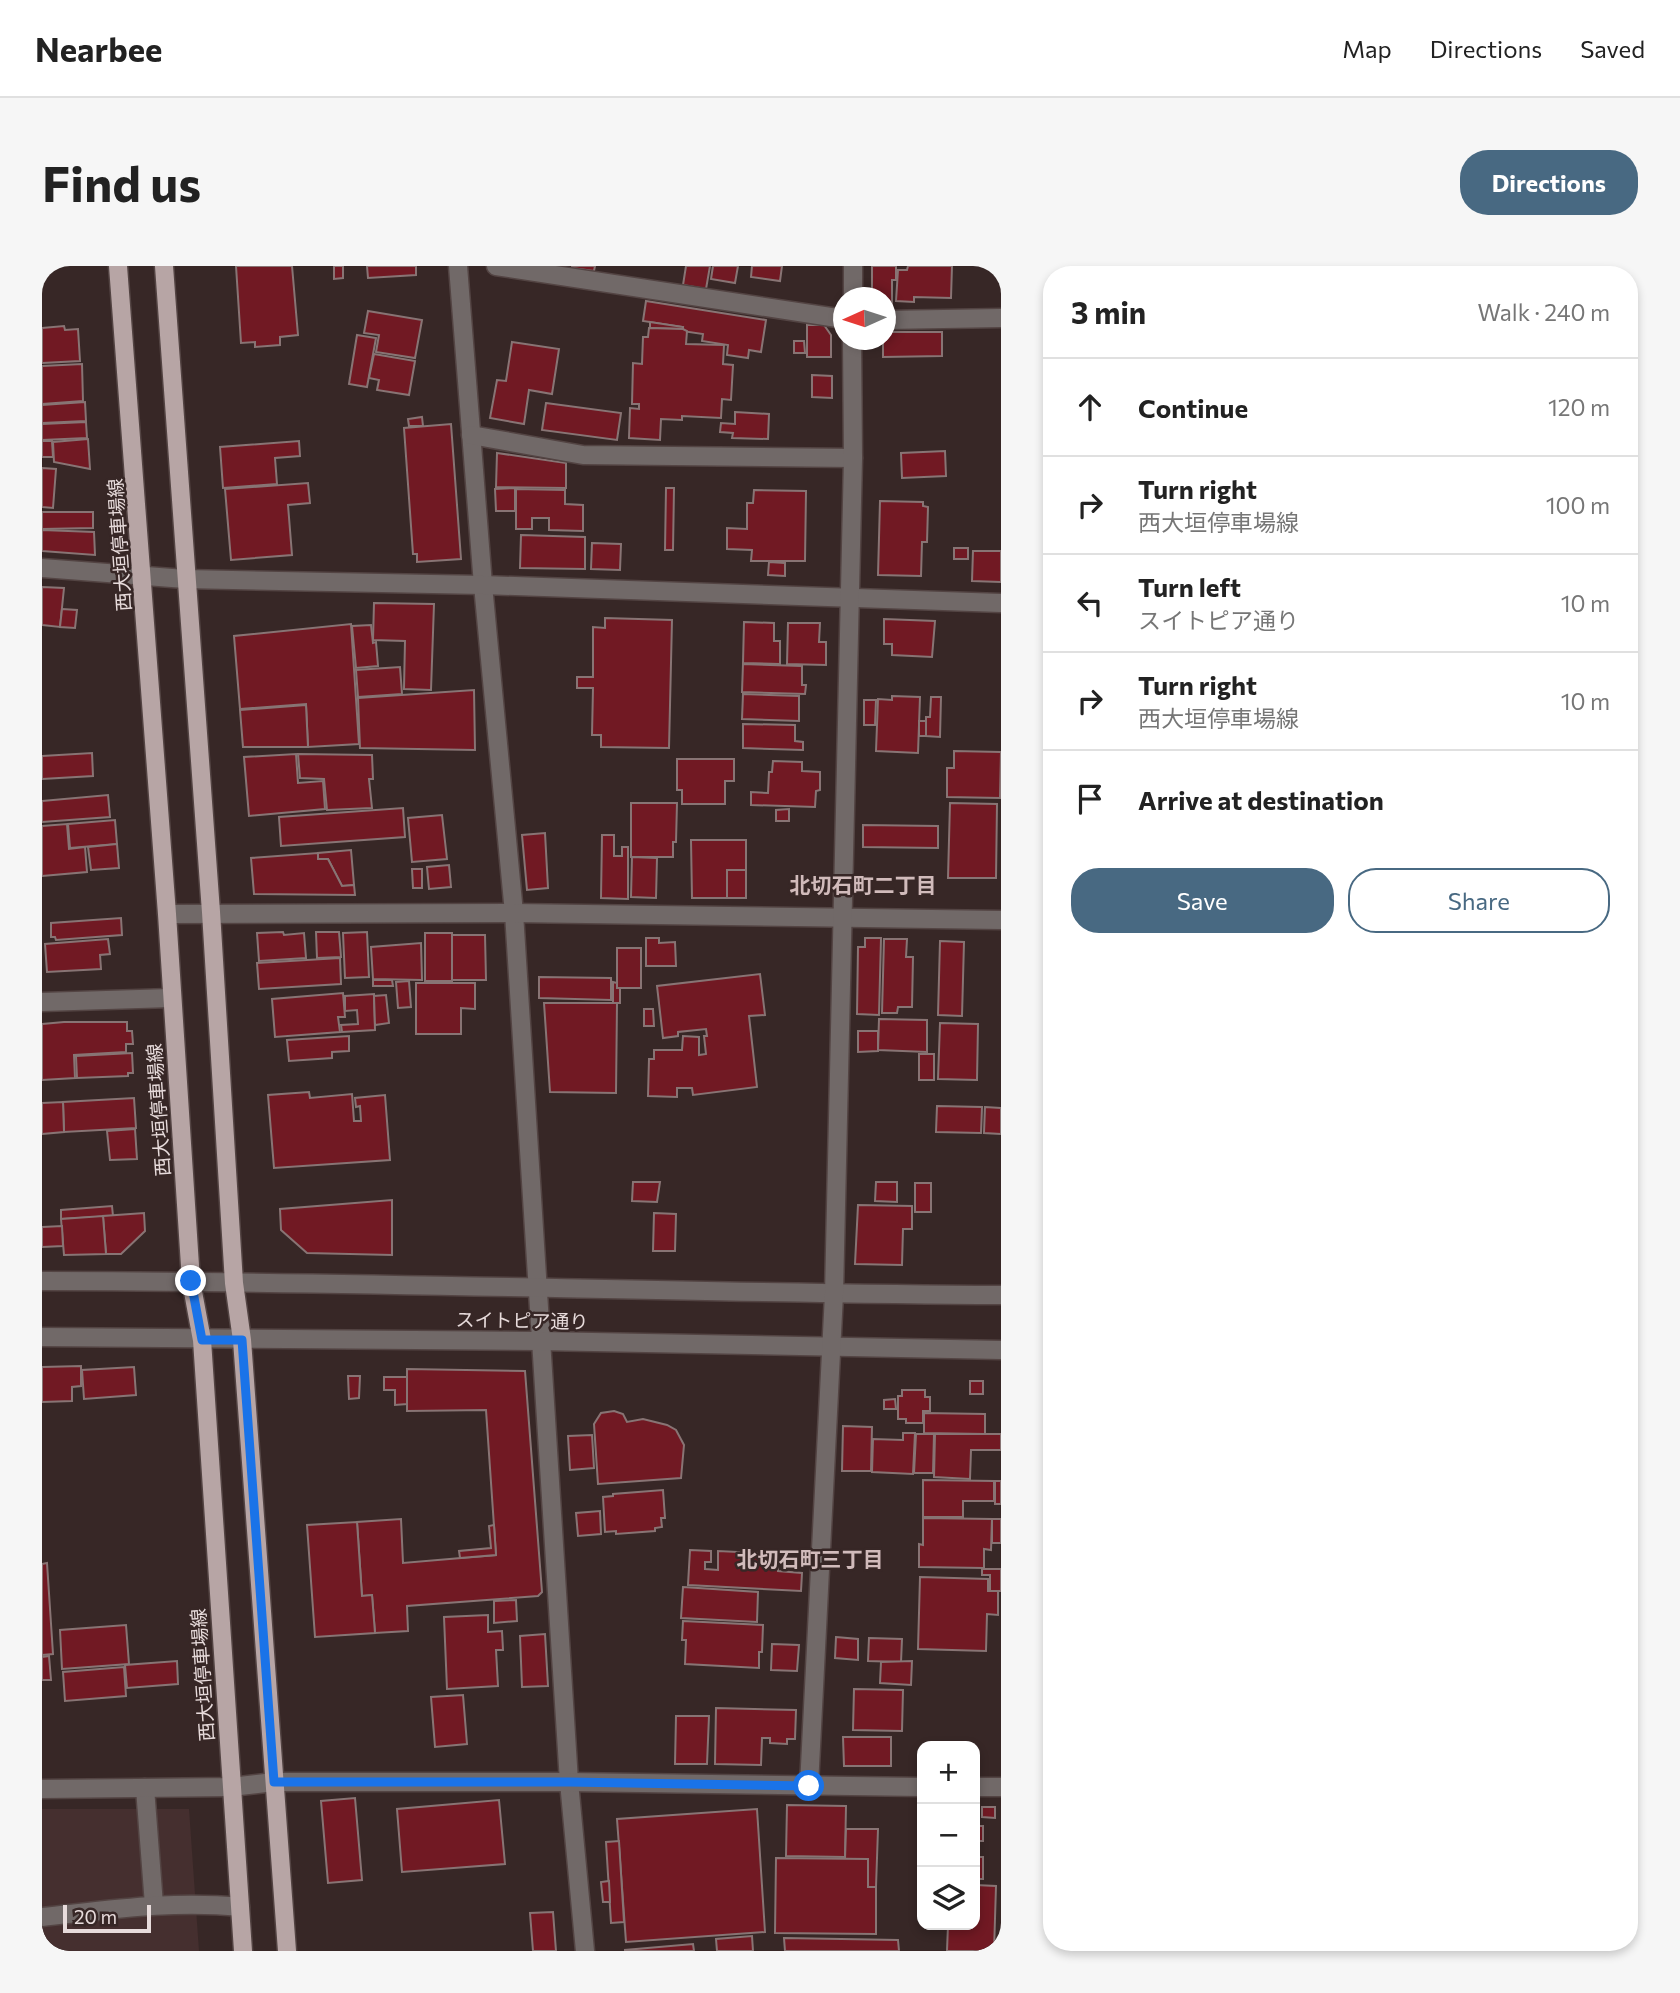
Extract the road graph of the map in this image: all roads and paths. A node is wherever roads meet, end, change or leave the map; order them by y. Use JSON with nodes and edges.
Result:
{"nodes":[{"id":1,"x":118,"y":266,"type":"edge"},
{"id":2,"x":164,"y":266,"type":"edge"},
{"id":3,"x":458,"y":266,"type":"edge"},
{"id":4,"x":496,"y":266,"type":"edge"},
{"id":5,"x":853,"y":266,"type":"edge"},
{"id":6,"x":853,"y":287,"type":"edge"},
{"id":7,"x":833,"y":317,"type":"edge"},
{"id":8,"x":1001,"y":318,"type":"edge"},
{"id":9,"x":896,"y":320,"type":"edge"},
{"id":10,"x":852,"y":350,"type":"edge"},
{"id":11,"x":471,"y":435,"type":"junction"},
{"id":12,"x":853,"y":458,"type":"junction"},
{"id":13,"x":42,"y":568,"type":"edge"},
{"id":14,"x":142,"y":576,"type":"junction"},
{"id":15,"x":186,"y":579,"type":"junction"},
{"id":16,"x":483,"y":585,"type":"junction"},
{"id":17,"x":849,"y":596,"type":"junction"},
{"id":18,"x":1001,"y":603,"type":"edge"},
{"id":19,"x":211,"y":912,"type":"junction"},
{"id":20,"x":514,"y":913,"type":"junction"},
{"id":21,"x":167,"y":914,"type":"junction"},
{"id":22,"x":842,"y":919,"type":"junction"},
{"id":23,"x":1001,"y":920,"type":"edge"},
{"id":24,"x":171,"y":998,"type":"junction"},
{"id":25,"x":42,"y":1002,"type":"edge"},
{"id":26,"x":42,"y":1281,"type":"edge"},
{"id":27,"x":191,"y":1281,"type":"junction"},
{"id":28,"x":234,"y":1283,"type":"junction"},
{"id":29,"x":537,"y":1287,"type":"junction"},
{"id":30,"x":834,"y":1294,"type":"junction"},
{"id":31,"x":1001,"y":1295,"type":"edge"},
{"id":32,"x":42,"y":1337,"type":"edge"},
{"id":33,"x":202,"y":1340,"type":"junction"},
{"id":34,"x":242,"y":1340,"type":"junction"},
{"id":35,"x":540,"y":1340,"type":"junction"},
{"id":36,"x":831,"y":1346,"type":"junction"},
{"id":37,"x":1001,"y":1350,"type":"edge"},
{"id":38,"x":274,"y":1782,"type":"junction"},
{"id":39,"x":569,"y":1782,"type":"junction"},
{"id":40,"x":809,"y":1786,"type":"junction"},
{"id":41,"x":231,"y":1787,"type":"junction"},
{"id":42,"x":917,"y":1787,"type":"edge"},
{"id":43,"x":980,"y":1787,"type":"edge"},
{"id":44,"x":1001,"y":1787,"type":"edge"},
{"id":45,"x":145,"y":1788,"type":"junction"},
{"id":46,"x":42,"y":1789,"type":"edge"},
{"id":47,"x":154,"y":1905,"type":"junction"},
{"id":48,"x":240,"y":1907,"type":"junction"},
{"id":49,"x":42,"y":1917,"type":"edge"},
{"id":50,"x":243,"y":1951,"type":"edge"},
{"id":51,"x":287,"y":1951,"type":"edge"},
{"id":52,"x":585,"y":1951,"type":"edge"}],
"edges":[{"from":1,"to":14,"type":"main road","name":"西大垣停車場線"},
{"from":2,"to":15,"type":"main road"},
{"from":3,"to":11,"type":"street"},
{"from":4,"to":7,"type":"street"},
{"from":5,"to":6,"type":"street"},
{"from":8,"to":9,"type":"street"},
{"from":10,"to":12,"type":"street"},
{"from":11,"to":12,"type":"street"},
{"from":11,"to":16,"type":"street"},
{"from":12,"to":17,"type":"street"},
{"from":13,"to":14,"type":"street"},
{"from":14,"to":15,"type":"street"},
{"from":14,"to":21,"type":"main road","name":"西大垣停車場線"},
{"from":15,"to":16,"type":"street"},
{"from":15,"to":19,"type":"main road"},
{"from":16,"to":17,"type":"street"},
{"from":16,"to":20,"type":"street"},
{"from":17,"to":18,"type":"street"},
{"from":17,"to":22,"type":"street"},
{"from":19,"to":20,"type":"street"},
{"from":19,"to":21,"type":"street"},
{"from":19,"to":28,"type":"main road"},
{"from":20,"to":22,"type":"street"},
{"from":20,"to":29,"type":"street"},
{"from":21,"to":24,"type":"main road","name":"西大垣停車場線"},
{"from":22,"to":23,"type":"street"},
{"from":22,"to":30,"type":"street"},
{"from":24,"to":25,"type":"street"},
{"from":24,"to":27,"type":"main road","name":"西大垣停車場線"},
{"from":26,"to":27,"type":"street","name":"スイトピア通り"},
{"from":27,"to":28,"type":"street","name":"スイトピア通り"},
{"from":27,"to":33,"type":"main road","name":"西大垣停車場線"},
{"from":28,"to":29,"type":"street","name":"スイトピア通り"},
{"from":28,"to":34,"type":"main road"},
{"from":29,"to":30,"type":"street","name":"スイトピア通り"},
{"from":29,"to":35,"type":"street"},
{"from":30,"to":31,"type":"street","name":"スイトピア通り"},
{"from":30,"to":36,"type":"street"},
{"from":32,"to":33,"type":"street","name":"スイトピア通り"},
{"from":33,"to":34,"type":"street","name":"スイトピア通り"},
{"from":33,"to":41,"type":"main road","name":"西大垣停車場線"},
{"from":34,"to":35,"type":"street","name":"スイトピア通り"},
{"from":34,"to":38,"type":"main road"},
{"from":35,"to":36,"type":"street","name":"スイトピア通り"},
{"from":35,"to":39,"type":"street"},
{"from":36,"to":37,"type":"street","name":"スイトピア通り"},
{"from":36,"to":40,"type":"street"},
{"from":38,"to":39,"type":"street"},
{"from":38,"to":41,"type":"street"},
{"from":38,"to":51,"type":"main road"},
{"from":39,"to":40,"type":"street"},
{"from":39,"to":52,"type":"street"},
{"from":40,"to":42,"type":"street"},
{"from":41,"to":45,"type":"street"},
{"from":41,"to":48,"type":"main road","name":"西大垣停車場線"},
{"from":43,"to":44,"type":"street"},
{"from":45,"to":46,"type":"street"},
{"from":45,"to":47,"type":"street"},
{"from":47,"to":48,"type":"street"},
{"from":47,"to":49,"type":"street"},
{"from":48,"to":50,"type":"main road","name":"西大垣停車場線"}]}
